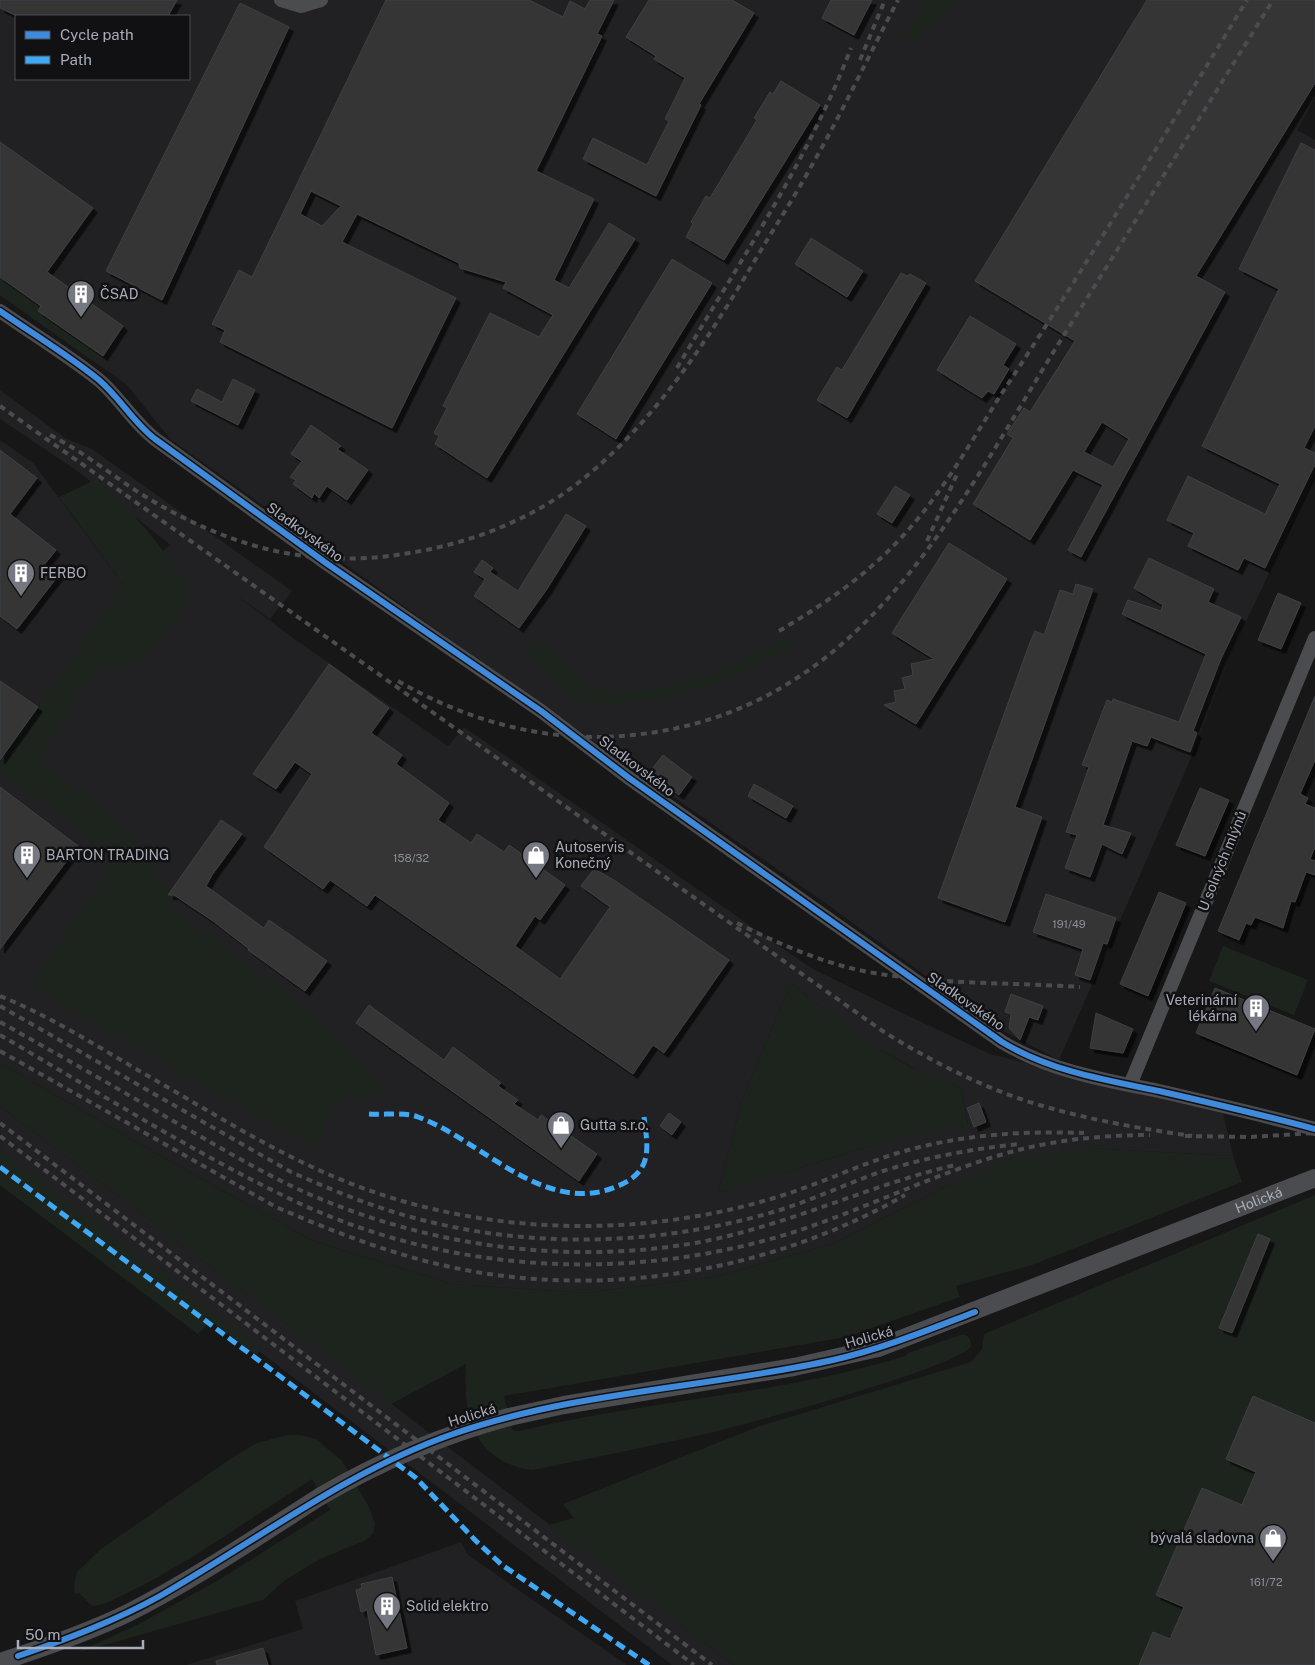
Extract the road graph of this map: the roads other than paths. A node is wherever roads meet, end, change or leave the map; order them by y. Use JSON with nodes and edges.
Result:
{"nodes":[{"id":1,"x":281,"y":0,"type":"edge"},
{"id":2,"x":321,"y":0,"type":"edge"},
{"id":3,"x":0,"y":311,"type":"edge"},
{"id":4,"x":1315,"y":638,"type":"edge"},
{"id":5,"x":1130,"y":1085,"type":"junction"},
{"id":6,"x":1315,"y":1129,"type":"edge"},
{"id":7,"x":1315,"y":1178,"type":"edge"},
{"id":8,"x":0,"y":1662,"type":"edge"}],
"edges":[{"from":1,"to":2,"type":"street"},
{"from":3,"to":5,"type":"street","name":"Sladkovského"},
{"from":4,"to":5,"type":"street","name":"U solných mlýnů"},
{"from":5,"to":6,"type":"street","name":"Sladkovského"},
{"from":7,"to":8,"type":"street","name":"Holická","bridge":true}]}
